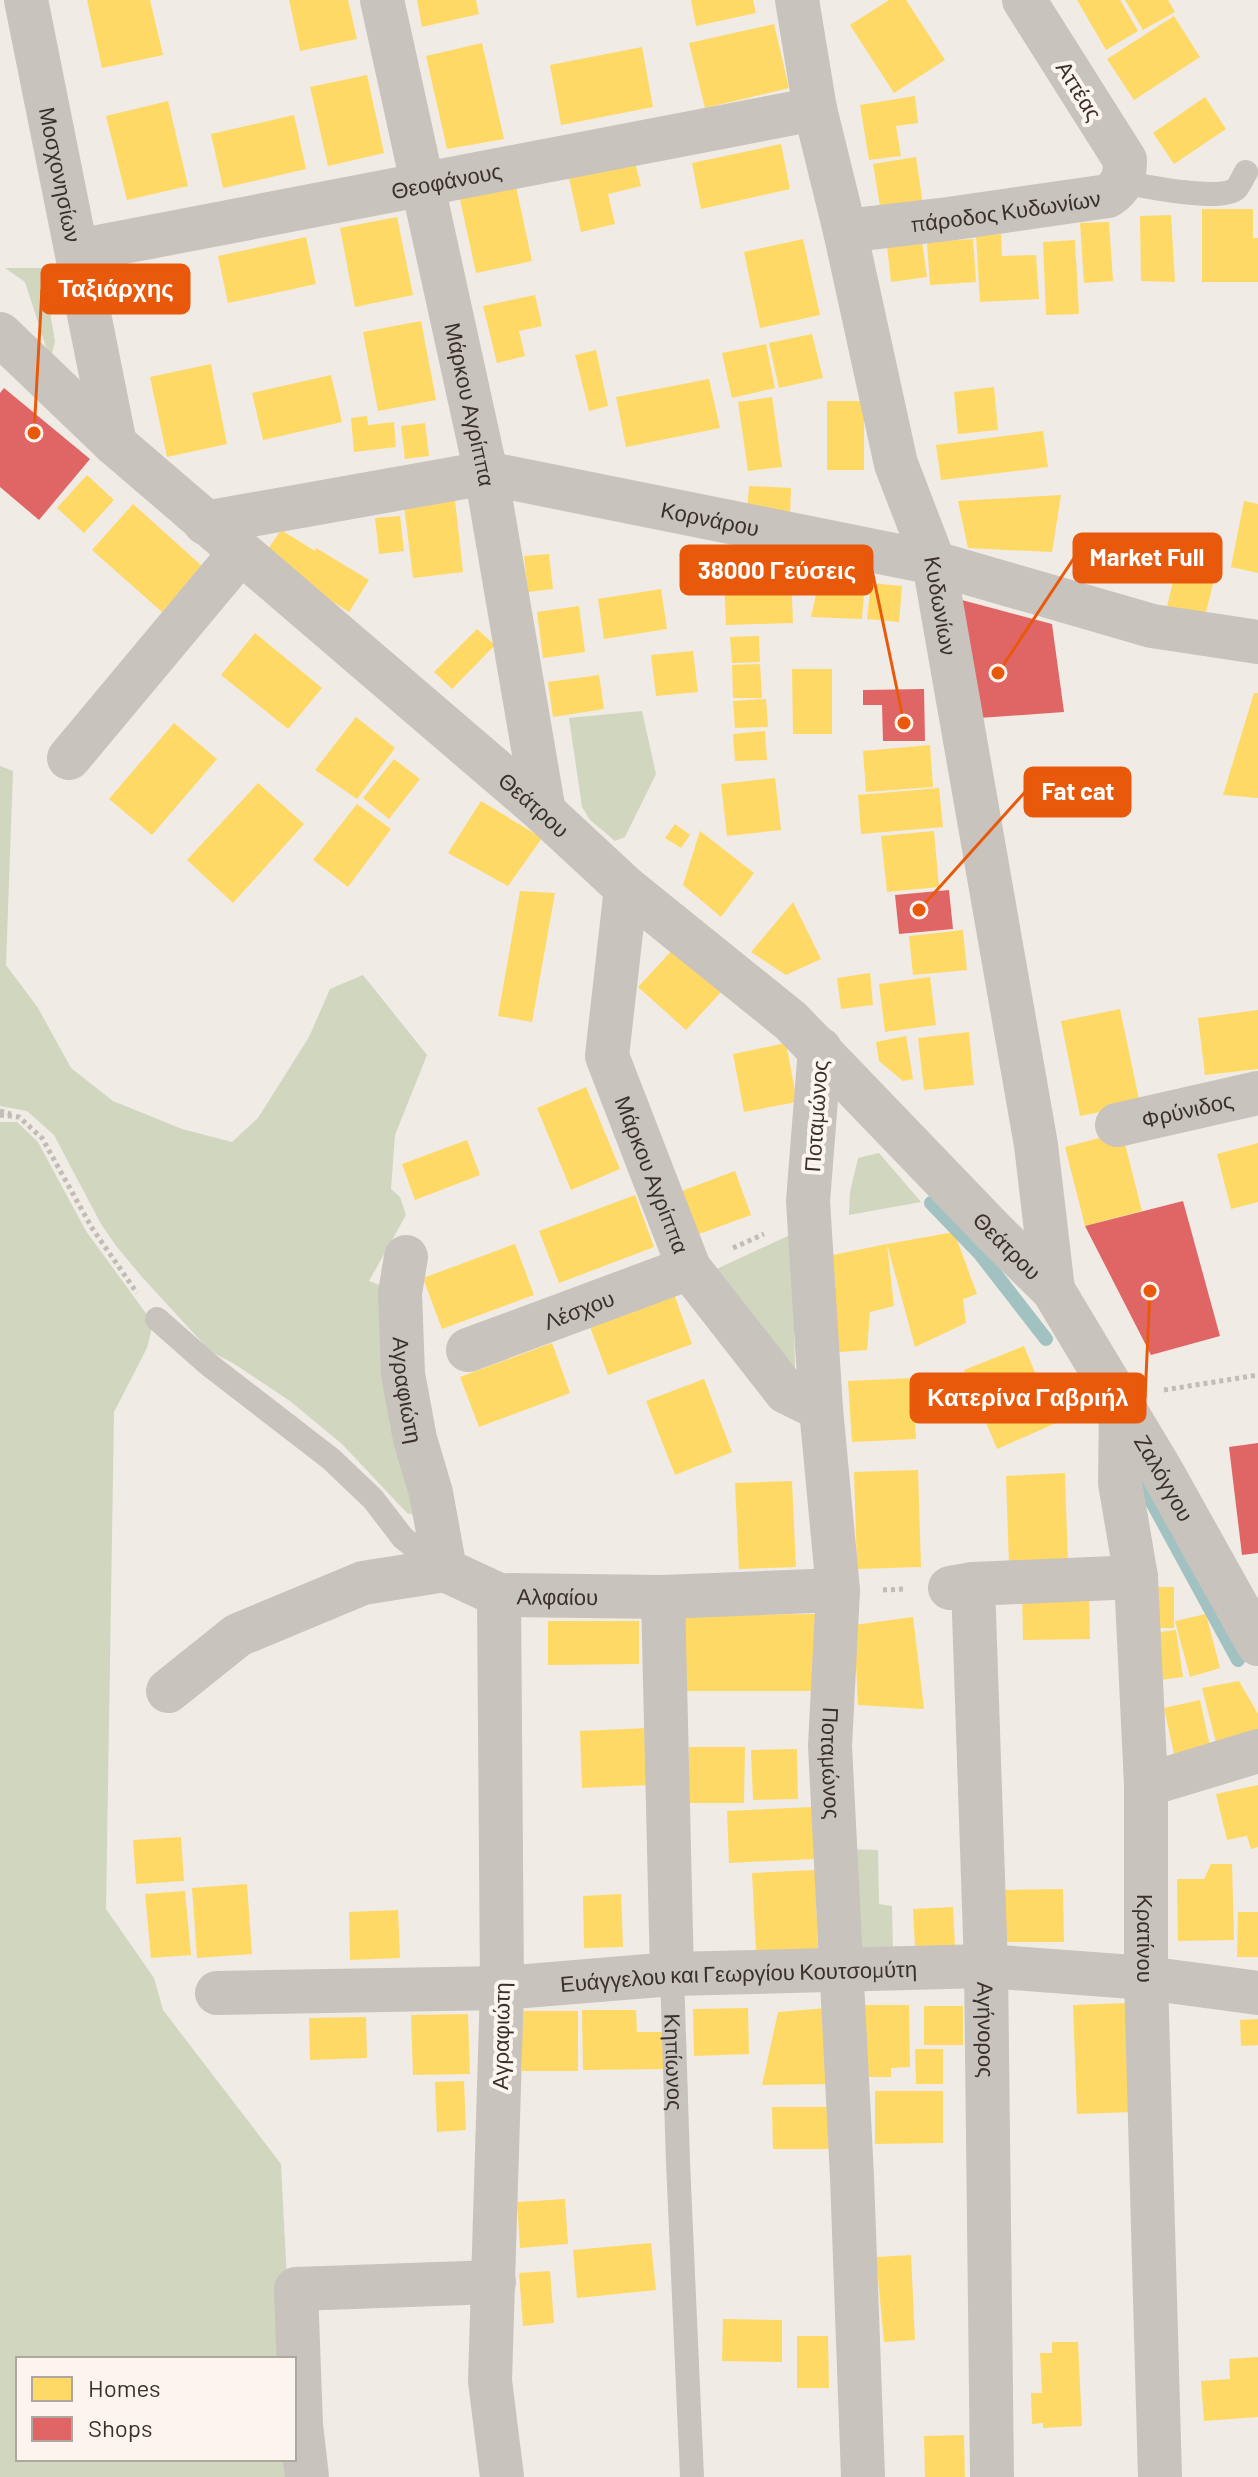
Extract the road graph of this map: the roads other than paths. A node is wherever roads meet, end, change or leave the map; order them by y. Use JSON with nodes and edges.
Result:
{"nodes":[{"id":1,"x":26,"y":0,"type":"edge"},
{"id":2,"x":382,"y":0,"type":"edge"},
{"id":3,"x":797,"y":0,"type":"edge"},
{"id":4,"x":1024,"y":0,"type":"edge"},
{"id":5,"x":815,"y":109,"type":"junction"},
{"id":6,"x":1246,"y":172,"type":"dead end"},
{"id":7,"x":1122,"y":182,"type":"junction"},
{"id":8,"x":424,"y":184,"type":"junction"},
{"id":9,"x":845,"y":231,"type":"junction"},
{"id":10,"x":77,"y":251,"type":"junction"},
{"id":11,"x":0,"y":334,"type":"edge"},
{"id":12,"x":115,"y":444,"type":"junction"},
{"id":13,"x":486,"y":473,"type":"junction"},
{"id":14,"x":205,"y":523,"type":"junction"},
{"id":15,"x":240,"y":553,"type":"junction"},
{"id":16,"x":934,"y":563,"type":"junction"},
{"id":17,"x":1258,"y":642,"type":"edge"},
{"id":18,"x":69,"y":758,"type":"dead end"},
{"id":19,"x":544,"y":812,"type":"junction"},
{"id":20,"x":626,"y":888,"type":"junction"},
{"id":21,"x":820,"y":1049,"type":"junction"},
{"id":22,"x":1258,"y":1093,"type":"edge"},
{"id":23,"x":1117,"y":1125,"type":"dead end"},
{"id":24,"x":1046,"y":1223,"type":"joint"},
{"id":25,"x":406,"y":1257,"type":"dead end"},
{"id":26,"x":689,"y":1268,"type":"junction"},
{"id":27,"x":1053,"y":1290,"type":"junction"},
{"id":28,"x":157,"y":1319,"type":"road end"},
{"id":29,"x":468,"y":1350,"type":"dead end"},
{"id":30,"x":1121,"y":1402,"type":"junction"},
{"id":31,"x":821,"y":1409,"type":"junction"},
{"id":32,"x":445,"y":1570,"type":"junction"},
{"id":33,"x":1136,"y":1577,"type":"junction"},
{"id":34,"x":838,"y":1590,"type":"junction"},
{"id":35,"x":499,"y":1595,"type":"junction"},
{"id":36,"x":663,"y":1597,"type":"junction"},
{"id":37,"x":1258,"y":1644,"type":"edge"},
{"id":38,"x":168,"y":1691,"type":"dead end"},
{"id":39,"x":1258,"y":1751,"type":"edge"},
{"id":40,"x":1146,"y":1785,"type":"junction"},
{"id":41,"x":986,"y":1966,"type":"junction"},
{"id":42,"x":841,"y":1968,"type":"junction"},
{"id":43,"x":672,"y":1974,"type":"junction"},
{"id":44,"x":1146,"y":1978,"type":"junction"},
{"id":45,"x":502,"y":1988,"type":"junction"},
{"id":46,"x":217,"y":1993,"type":"dead end"},
{"id":47,"x":1258,"y":1993,"type":"edge"},
{"id":48,"x":494,"y":2282,"type":"junction"},
{"id":49,"x":307,"y":2477,"type":"edge"},
{"id":50,"x":502,"y":2477,"type":"edge"},
{"id":51,"x":692,"y":2477,"type":"edge"},
{"id":52,"x":863,"y":2477,"type":"edge"},
{"id":53,"x":992,"y":2477,"type":"edge"},
{"id":54,"x":1160,"y":2477,"type":"edge"}],
"edges":[{"from":1,"to":10,"type":"street","name":"Μοσχονησίων"},
{"from":2,"to":8,"type":"street","name":"Μάρκου Αγρίππα"},
{"from":3,"to":5,"type":"street","name":"Κυδωνίων"},
{"from":4,"to":7,"type":"street","name":"Αττέας"},
{"from":5,"to":8,"type":"street","name":"Θεοφάνους"},
{"from":5,"to":9,"type":"street","name":"Κυδωνίων"},
{"from":6,"to":7,"type":"lane","name":"πάροδος Κυδωνίων"},
{"from":7,"to":9,"type":"street","name":"πάροδος Κυδωνίων"},
{"from":8,"to":10,"type":"street","name":"Θεοφάνους"},
{"from":8,"to":13,"type":"street","name":"Μάρκου Αγρίππα"},
{"from":9,"to":16,"type":"street","name":"Κυδωνίων"},
{"from":10,"to":12,"type":"street","name":"Μοσχονησίων"},
{"from":11,"to":12,"type":"street","name":"Θεάτρου"},
{"from":12,"to":14,"type":"street","name":"Θεάτρου"},
{"from":13,"to":14,"type":"street","name":"Κορνάρου"},
{"from":13,"to":16,"type":"street","name":"Κορνάρου"},
{"from":13,"to":19,"type":"street","name":"Μάρκου Αγρίππα"},
{"from":14,"to":15,"type":"street","name":"Θεάτρου"},
{"from":15,"to":18,"type":"street"},
{"from":15,"to":19,"type":"street","name":"Θεάτρου"},
{"from":16,"to":17,"type":"street","name":"Κορνάρου"},
{"from":16,"to":24,"type":"street","name":"Κυδωνίων"},
{"from":19,"to":20,"type":"street","name":"Θεάτρου"},
{"from":20,"to":21,"type":"street","name":"Θεάτρου"},
{"from":20,"to":26,"type":"street","name":"Μάρκου Αγρίππα"},
{"from":21,"to":27,"type":"street","name":"Θεάτρου"},
{"from":21,"to":31,"type":"street","name":"Ποταμώνος"},
{"from":22,"to":23,"type":"street","name":"Φρύνιδος"},
{"from":24,"to":27,"type":"street","name":"Ζαλόγγου"},
{"from":25,"to":32,"type":"street","name":"Αγραφιώτη"},
{"from":26,"to":29,"type":"street","name":"Λέσχου"},
{"from":26,"to":31,"type":"street","name":"Μάρκου Αγρίππα"},
{"from":27,"to":30,"type":"street","name":"Ζαλόγγου"},
{"from":28,"to":32,"type":"lane"},
{"from":30,"to":33,"type":"street","name":"Κρατίνου"},
{"from":30,"to":37,"type":"street","name":"Ζαλόγγου"},
{"from":31,"to":34,"type":"street","name":"Ποταμώνος"},
{"from":32,"to":35,"type":"street","name":"Αλφαίου"},
{"from":32,"to":38,"type":"street"},
{"from":33,"to":40,"type":"street","name":"Κρατίνου"},
{"from":33,"to":41,"type":"street","name":"Αγήνορος"},
{"from":34,"to":36,"type":"street","name":"Αλφαίου"},
{"from":34,"to":42,"type":"street","name":"Ποταμώνος"},
{"from":35,"to":36,"type":"street","name":"Αλφαίου"},
{"from":35,"to":45,"type":"street","name":"Αγραφιώτη"},
{"from":36,"to":43,"type":"street","name":"Κηπίωνος"},
{"from":39,"to":40,"type":"street"},
{"from":40,"to":44,"type":"street","name":"Κρατίνου"},
{"from":41,"to":42,"type":"street","name":"Ευάγγελου και Γεωργίου Κουτσομύτη"},
{"from":41,"to":44,"type":"street","name":"Ευάγγελου και Γεωργίου Κουτσομύτη"},
{"from":41,"to":53,"type":"street","name":"Αγήνορος"},
{"from":42,"to":43,"type":"street","name":"Ευάγγελου και Γεωργίου Κουτσομύτη"},
{"from":42,"to":52,"type":"street","name":"Ποταμώνος"},
{"from":43,"to":45,"type":"street","name":"Ευάγγελου και Γεωργίου Κουτσομύτη"},
{"from":43,"to":51,"type":"lane","name":"Κηπίωνος"},
{"from":44,"to":47,"type":"street","name":"Ευάγγελου και Γεωργίου Κουτσομύτη"},
{"from":44,"to":54,"type":"street","name":"Κρατίνου"},
{"from":45,"to":46,"type":"street","name":"Ευάγγελου και Γεωργίου Κουτσομύτη"},
{"from":45,"to":48,"type":"street","name":"Αγραφιώτη"},
{"from":48,"to":49,"type":"street"},
{"from":48,"to":50,"type":"street","name":"Αγραφιώτη"}]}
